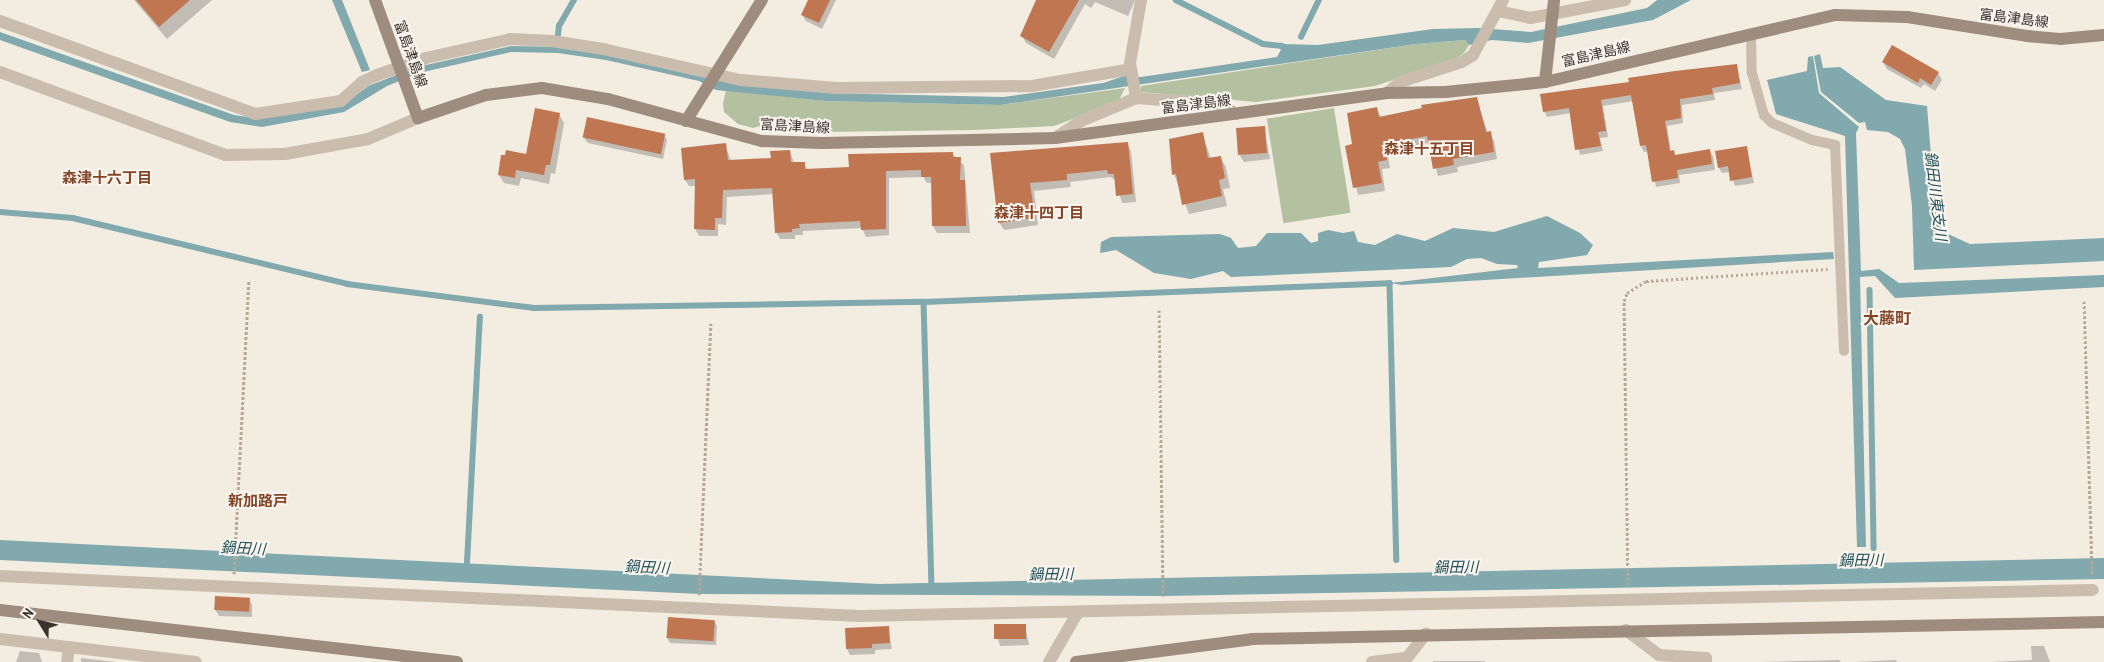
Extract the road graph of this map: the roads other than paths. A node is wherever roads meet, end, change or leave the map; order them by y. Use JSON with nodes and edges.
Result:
{"nodes":[{"id":1,"x":375,"y":0,"type":"edge"},
{"id":2,"x":762,"y":0,"type":"edge"},
{"id":3,"x":1141,"y":0,"type":"edge"},
{"id":4,"x":1554,"y":0,"type":"edge"},
{"id":5,"x":1625,"y":0,"type":"edge"},
{"id":6,"x":1500,"y":6,"type":"edge"},
{"id":7,"x":0,"y":21,"type":"edge"},
{"id":8,"x":1751,"y":34,"type":"junction"},
{"id":9,"x":2104,"y":36,"type":"edge"},
{"id":10,"x":0,"y":72,"type":"edge"},
{"id":11,"x":1132,"y":72,"type":"junction"},
{"id":12,"x":715,"y":74,"type":"junction"},
{"id":13,"x":1545,"y":82,"type":"junction"},
{"id":14,"x":1387,"y":93,"type":"junction"},
{"id":15,"x":1135,"y":94,"type":"junction"},
{"id":16,"x":1236,"y":114,"type":"junction"},
{"id":17,"x":418,"y":118,"type":"junction"},
{"id":18,"x":686,"y":121,"type":"junction"},
{"id":19,"x":1055,"y":138,"type":"junction"},
{"id":20,"x":1844,"y":351,"type":"dead end"},
{"id":21,"x":0,"y":576,"type":"edge"},
{"id":22,"x":2093,"y":586,"type":"road end"},
{"id":23,"x":0,"y":610,"type":"edge"},
{"id":24,"x":1078,"y":612,"type":"junction"},
{"id":25,"x":2104,"y":622,"type":"edge"},
{"id":26,"x":1626,"y":630,"type":"junction"},
{"id":27,"x":1426,"y":634,"type":"junction"},
{"id":28,"x":0,"y":639,"type":"edge"},
{"id":29,"x":69,"y":647,"type":"junction"},
{"id":30,"x":171,"y":661,"type":"edge"},
{"id":31,"x":67,"y":662,"type":"edge"},
{"id":32,"x":196,"y":662,"type":"edge"},
{"id":33,"x":457,"y":662,"type":"edge"},
{"id":34,"x":1049,"y":662,"type":"edge"},
{"id":35,"x":1076,"y":662,"type":"edge"},
{"id":36,"x":1372,"y":662,"type":"edge"},
{"id":37,"x":1706,"y":662,"type":"edge"}],
"edges":[{"from":1,"to":17,"type":"main road","name":"富島津島線"},
{"from":2,"to":12,"type":"main road"},
{"from":3,"to":11,"type":"street"},
{"from":4,"to":13,"type":"main road"},
{"from":5,"to":6,"type":"street"},
{"from":6,"to":14,"type":"street"},
{"from":7,"to":12,"type":"street"},
{"from":8,"to":9,"type":"main road","name":"富島津島線"},
{"from":8,"to":13,"type":"main road","name":"富島津島線"},
{"from":8,"to":20,"type":"lane"},
{"from":10,"to":17,"type":"street"},
{"from":11,"to":12,"type":"street"},
{"from":11,"to":15,"type":"street"},
{"from":12,"to":18,"type":"main road"},
{"from":13,"to":14,"type":"main road","name":"富島津島線"},
{"from":14,"to":16,"type":"main road","name":"富島津島線"},
{"from":15,"to":16,"type":"street"},
{"from":15,"to":19,"type":"street"},
{"from":16,"to":19,"type":"main road","name":"富島津島線"},
{"from":17,"to":18,"type":"main road","name":"富島津島線"},
{"from":18,"to":19,"type":"main road","name":"富島津島線"},
{"from":21,"to":24,"type":"street"},
{"from":22,"to":24,"type":"street"},
{"from":23,"to":33,"type":"main road"},
{"from":24,"to":34,"type":"street"},
{"from":25,"to":26,"type":"main road"},
{"from":26,"to":27,"type":"main road"},
{"from":26,"to":37,"type":"street"},
{"from":27,"to":35,"type":"main road"},
{"from":27,"to":36,"type":"street"},
{"from":28,"to":29,"type":"street"},
{"from":29,"to":30,"type":"street"},
{"from":29,"to":31,"type":"street"},
{"from":30,"to":32,"type":"street"}]}
